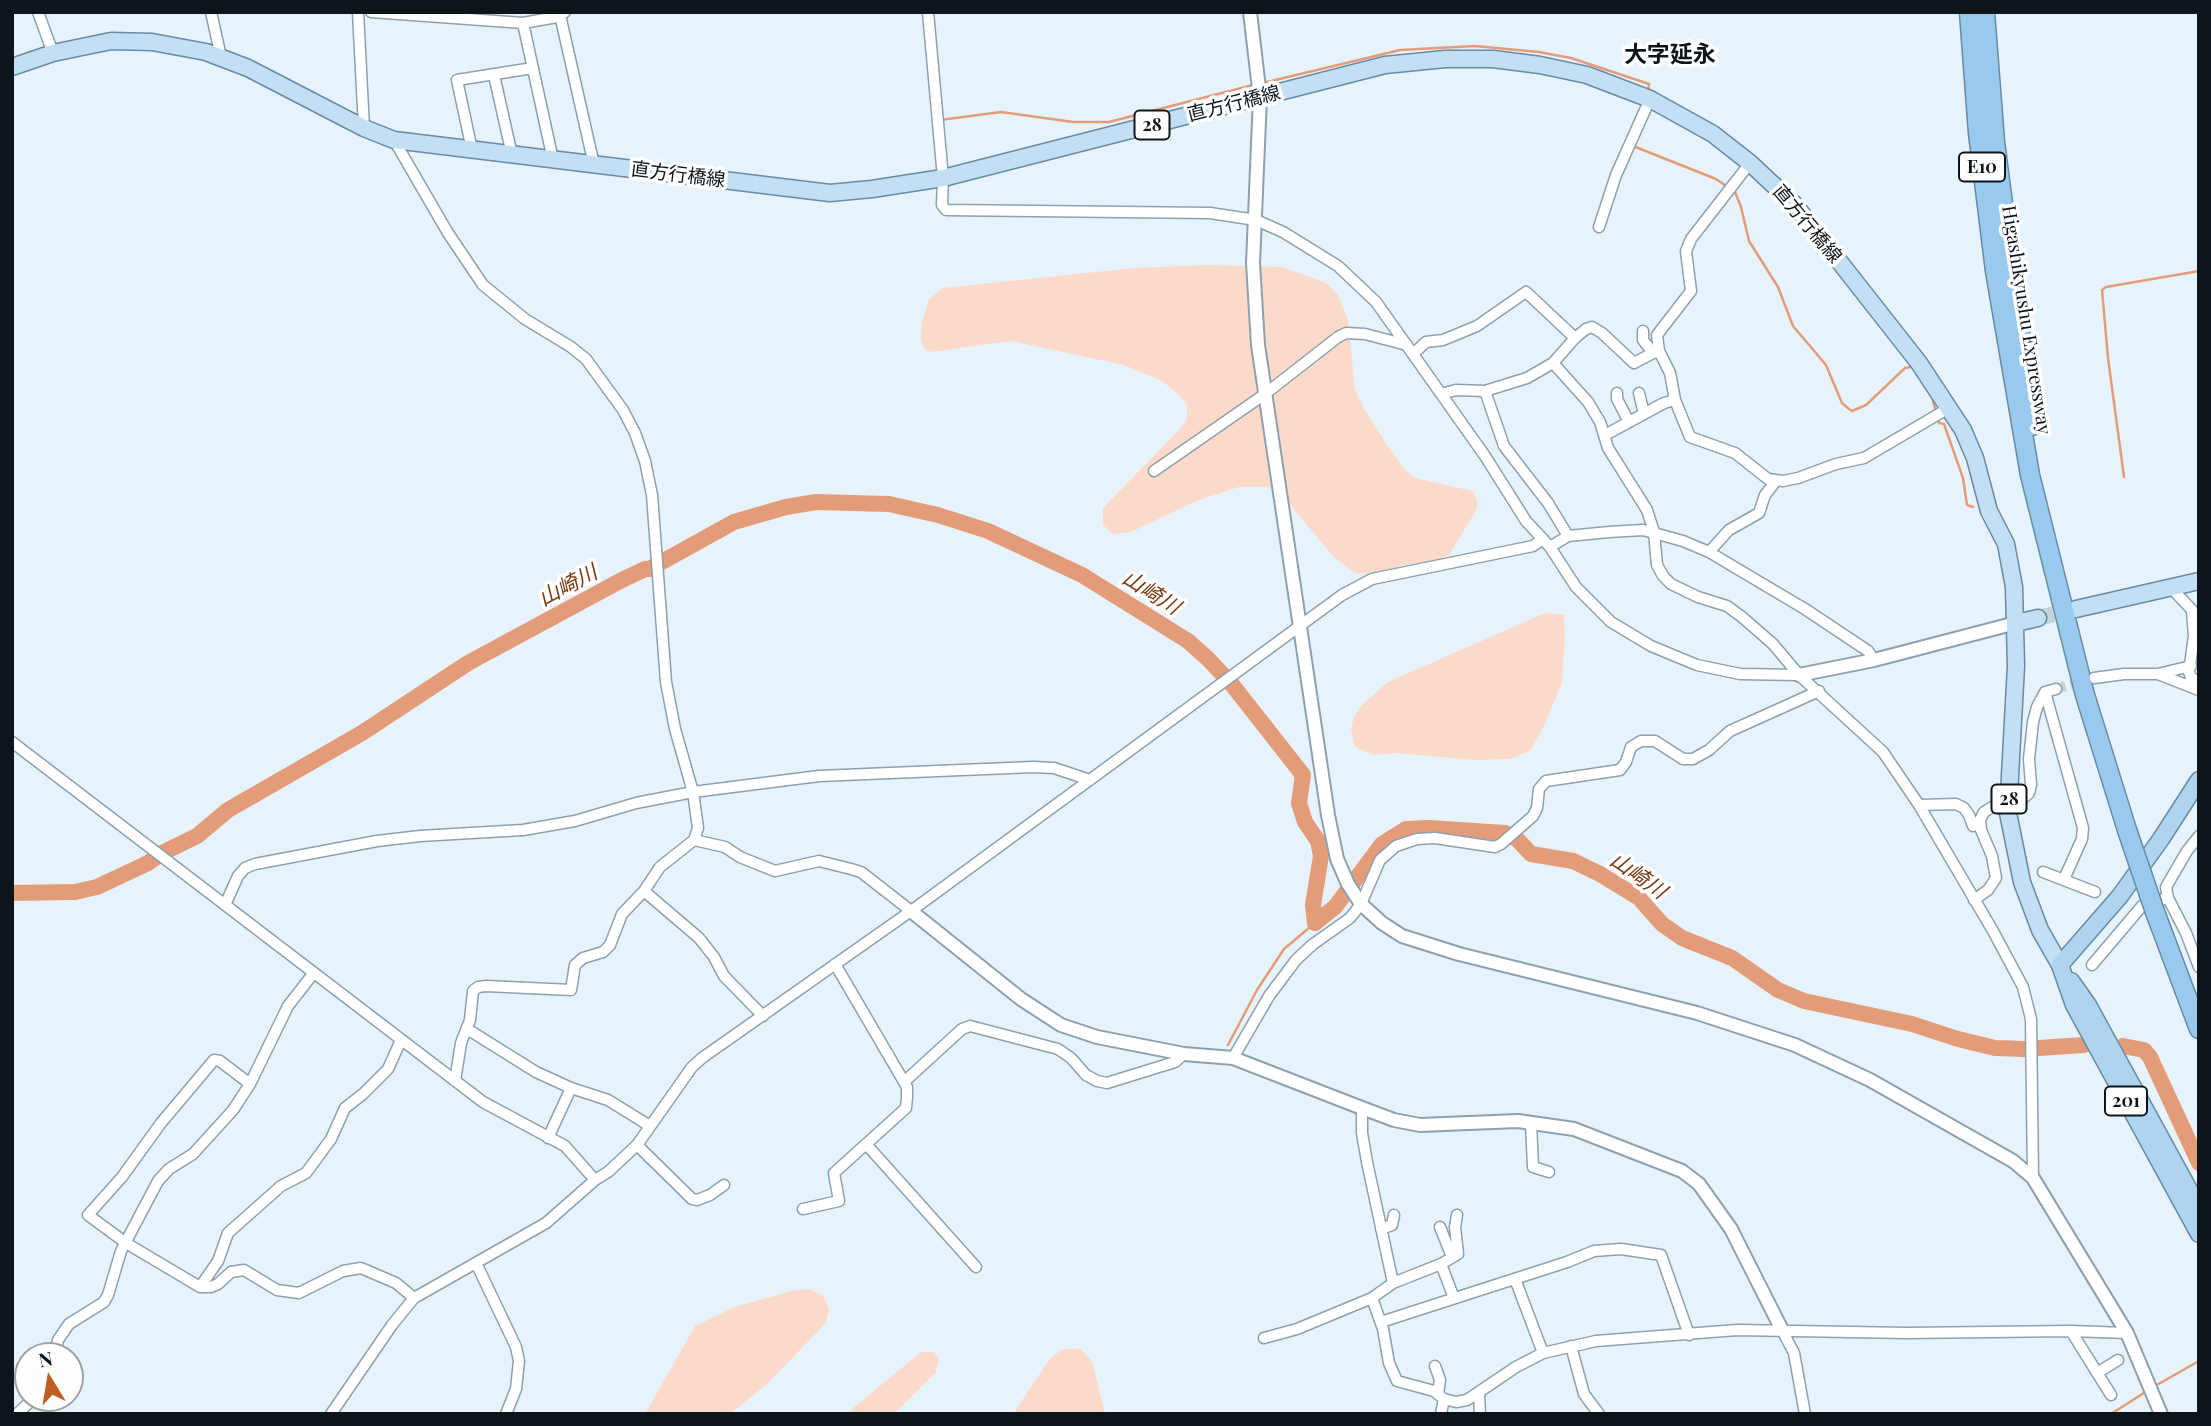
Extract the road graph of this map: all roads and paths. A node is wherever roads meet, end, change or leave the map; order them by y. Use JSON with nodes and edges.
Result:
{"nodes":[{"id":1,"x":38,"y":12,"type":"edge"},
{"id":2,"x":211,"y":12,"type":"edge"},
{"id":3,"x":358,"y":12,"type":"edge"},
{"id":4,"x":371,"y":12,"type":"edge"},
{"id":5,"x":928,"y":12,"type":"edge"},
{"id":6,"x":1250,"y":12,"type":"edge"},
{"id":7,"x":1969,"y":12,"type":"edge"},
{"id":8,"x":1985,"y":12,"type":"edge"},
{"id":9,"x":563,"y":14,"type":"edge"},
{"id":10,"x":523,"y":23,"type":"junction"},
{"id":11,"x":53,"y":53,"type":"junction"},
{"id":12,"x":221,"y":57,"type":"junction"},
{"id":13,"x":12,"y":68,"type":"edge"},
{"id":14,"x":533,"y":68,"type":"junction"},
{"id":15,"x":494,"y":75,"type":"junction"},
{"id":16,"x":1260,"y":97,"type":"junction"},
{"id":17,"x":1650,"y":99,"type":"junction"},
{"id":18,"x":364,"y":128,"type":"junction"},
{"id":19,"x":394,"y":140,"type":"junction"},
{"id":20,"x":472,"y":150,"type":"junction"},
{"id":21,"x":512,"y":155,"type":"junction"},
{"id":22,"x":553,"y":160,"type":"junction"},
{"id":23,"x":1750,"y":163,"type":"junction"},
{"id":24,"x":594,"y":165,"type":"junction"},
{"id":25,"x":943,"y":178,"type":"junction"},
{"id":26,"x":1256,"y":220,"type":"junction"},
{"id":27,"x":1599,"y":227,"type":"dead end"},
{"id":28,"x":1643,"y":331,"type":"dead end"},
{"id":29,"x":1575,"y":338,"type":"junction"},
{"id":30,"x":1410,"y":350,"type":"junction"},
{"id":31,"x":1656,"y":353,"type":"junction"},
{"id":32,"x":1553,"y":363,"type":"junction"},
{"id":33,"x":1485,"y":391,"type":"junction"},
{"id":34,"x":1617,"y":393,"type":"dead end"},
{"id":35,"x":1639,"y":393,"type":"dead end"},
{"id":36,"x":1265,"y":394,"type":"junction"},
{"id":37,"x":1441,"y":394,"type":"junction"},
{"id":38,"x":1675,"y":400,"type":"junction"},
{"id":39,"x":1949,"y":408,"type":"junction"},
{"id":40,"x":1644,"y":414,"type":"junction"},
{"id":41,"x":1629,"y":422,"type":"junction"},
{"id":42,"x":1605,"y":435,"type":"junction"},
{"id":43,"x":1154,"y":471,"type":"dead end"},
{"id":44,"x":1776,"y":481,"type":"junction"},
{"id":45,"x":1654,"y":532,"type":"junction"},
{"id":46,"x":1567,"y":536,"type":"junction"},
{"id":47,"x":1547,"y":543,"type":"junction"},
{"id":48,"x":1709,"y":552,"type":"junction"},
{"id":49,"x":2199,"y":581,"type":"edge"},
{"id":50,"x":2173,"y":586,"type":"junction"},
{"id":51,"x":2059,"y":588,"type":"junction"},
{"id":52,"x":2076,"y":609,"type":"tunnel mouth"},
{"id":53,"x":2038,"y":618,"type":"tunnel mouth"},
{"id":54,"x":2016,"y":623,"type":"junction"},
{"id":55,"x":1300,"y":626,"type":"junction"},
{"id":56,"x":2196,"y":636,"type":"edge"},
{"id":57,"x":1874,"y":660,"type":"junction"},
{"id":58,"x":2191,"y":666,"type":"junction"},
{"id":59,"x":2158,"y":674,"type":"junction"},
{"id":60,"x":1799,"y":675,"type":"junction"},
{"id":61,"x":2094,"y":678,"type":"tunnel mouth"},
{"id":62,"x":2199,"y":681,"type":"edge"},
{"id":63,"x":2056,"y":689,"type":"tunnel mouth"},
{"id":64,"x":2199,"y":690,"type":"edge"},
{"id":65,"x":1819,"y":691,"type":"junction"},
{"id":66,"x":2045,"y":692,"type":"junction"},
{"id":67,"x":12,"y":742,"type":"edge"},
{"id":68,"x":1090,"y":780,"type":"junction"},
{"id":69,"x":2199,"y":780,"type":"edge"},
{"id":70,"x":693,"y":792,"type":"junction"},
{"id":71,"x":1919,"y":805,"type":"junction"},
{"id":72,"x":1973,"y":826,"type":"dead end"},
{"id":73,"x":2199,"y":836,"type":"edge"},
{"id":74,"x":694,"y":840,"type":"junction"},
{"id":75,"x":2043,"y":872,"type":"dead end"},
{"id":76,"x":2064,"y":879,"type":"junction"},
{"id":77,"x":644,"y":891,"type":"junction"},
{"id":78,"x":2095,"y":892,"type":"dead end"},
{"id":79,"x":2168,"y":898,"type":"junction"},
{"id":80,"x":1974,"y":900,"type":"junction"},
{"id":81,"x":1360,"y":901,"type":"junction"},
{"id":82,"x":225,"y":905,"type":"junction"},
{"id":83,"x":911,"y":911,"type":"junction"},
{"id":84,"x":2186,"y":933,"type":"junction"},
{"id":85,"x":2199,"y":934,"type":"edge"},
{"id":86,"x":835,"y":964,"type":"junction"},
{"id":87,"x":2060,"y":965,"type":"junction"},
{"id":88,"x":2092,"y":965,"type":"dead end"},
{"id":89,"x":2199,"y":967,"type":"edge"},
{"id":90,"x":313,"y":974,"type":"junction"},
{"id":91,"x":763,"y":1016,"type":"junction"},
{"id":92,"x":2199,"y":1029,"type":"edge"},
{"id":93,"x":466,"y":1031,"type":"junction"},
{"id":94,"x":401,"y":1040,"type":"junction"},
{"id":95,"x":1184,"y":1054,"type":"junction"},
{"id":96,"x":1233,"y":1059,"type":"junction"},
{"id":97,"x":455,"y":1081,"type":"junction"},
{"id":98,"x":904,"y":1082,"type":"junction"},
{"id":99,"x":250,"y":1084,"type":"junction"},
{"id":100,"x":571,"y":1088,"type":"junction"},
{"id":101,"x":1362,"y":1108,"type":"junction"},
{"id":102,"x":1531,"y":1122,"type":"junction"},
{"id":103,"x":650,"y":1126,"type":"junction"},
{"id":104,"x":548,"y":1138,"type":"junction"},
{"id":105,"x":866,"y":1144,"type":"junction"},
{"id":106,"x":638,"y":1145,"type":"junction"},
{"id":107,"x":1549,"y":1172,"type":"dead end"},
{"id":108,"x":2034,"y":1178,"type":"junction"},
{"id":109,"x":595,"y":1180,"type":"junction"},
{"id":110,"x":724,"y":1185,"type":"dead end"},
{"id":111,"x":2199,"y":1208,"type":"edge"},
{"id":112,"x":803,"y":1209,"type":"dead end"},
{"id":113,"x":1394,"y":1214,"type":"dead end"},
{"id":114,"x":1457,"y":1215,"type":"dead end"},
{"id":115,"x":1440,"y":1227,"type":"dead end"},
{"id":116,"x":1381,"y":1229,"type":"junction"},
{"id":117,"x":2199,"y":1234,"type":"edge"},
{"id":118,"x":126,"y":1243,"type":"junction"},
{"id":119,"x":1452,"y":1257,"type":"junction"},
{"id":120,"x":476,"y":1263,"type":"junction"},
{"id":121,"x":1441,"y":1264,"type":"junction"},
{"id":122,"x":975,"y":1268,"type":"dead end"},
{"id":123,"x":1515,"y":1279,"type":"junction"},
{"id":124,"x":1393,"y":1283,"type":"junction"},
{"id":125,"x":200,"y":1287,"type":"junction"},
{"id":126,"x":414,"y":1298,"type":"junction"},
{"id":127,"x":1372,"y":1298,"type":"junction"},
{"id":128,"x":1454,"y":1298,"type":"junction"},
{"id":129,"x":1381,"y":1322,"type":"junction"},
{"id":130,"x":1783,"y":1329,"type":"junction"},
{"id":131,"x":2071,"y":1331,"type":"junction"},
{"id":132,"x":2127,"y":1333,"type":"junction"},
{"id":133,"x":1689,"y":1335,"type":"junction"},
{"id":134,"x":1264,"y":1338,"type":"dead end"},
{"id":135,"x":58,"y":1342,"type":"edge"},
{"id":136,"x":1572,"y":1346,"type":"junction"},
{"id":137,"x":1543,"y":1353,"type":"junction"},
{"id":138,"x":2118,"y":1360,"type":"dead end"},
{"id":139,"x":1435,"y":1366,"type":"dead end"},
{"id":140,"x":2097,"y":1373,"type":"junction"},
{"id":141,"x":1479,"y":1393,"type":"junction"},
{"id":142,"x":2111,"y":1395,"type":"dead end"},
{"id":143,"x":1441,"y":1397,"type":"junction"},
{"id":144,"x":2160,"y":1409,"type":"edge"},
{"id":145,"x":331,"y":1414,"type":"edge"},
{"id":146,"x":506,"y":1414,"type":"edge"},
{"id":147,"x":1441,"y":1414,"type":"edge"},
{"id":148,"x":1480,"y":1414,"type":"edge"},
{"id":149,"x":1599,"y":1414,"type":"edge"},
{"id":150,"x":1805,"y":1414,"type":"edge"}],
"edges":[{"from":1,"to":11,"type":"street"},
{"from":2,"to":12,"type":"street"},
{"from":3,"to":18,"type":"street"},
{"from":4,"to":10,"type":"street"},
{"from":5,"to":25,"type":"street"},
{"from":6,"to":16,"type":"street"},
{"from":7,"to":51,"type":"highway","name":"Higashikyushu Expressway","number":"E10"},
{"from":8,"to":51,"type":"highway","name":"Higashikyushu Expressway","number":"E10"},
{"from":9,"to":10,"type":"street"},
{"from":9,"to":24,"type":"street"},
{"from":10,"to":14,"type":"street"},
{"from":11,"to":12,"type":"main road","name":"直方行橋線","number":"28"},
{"from":11,"to":13,"type":"main road","name":"直方行橋線","number":"28"},
{"from":12,"to":18,"type":"main road","name":"直方行橋線","number":"28"},
{"from":14,"to":15,"type":"street"},
{"from":14,"to":22,"type":"street"},
{"from":15,"to":20,"type":"street"},
{"from":15,"to":21,"type":"street"},
{"from":16,"to":17,"type":"main road","name":"直方行橋線","number":"28"},
{"from":16,"to":25,"type":"main road","name":"直方行橋線","number":"28"},
{"from":16,"to":26,"type":"street"},
{"from":17,"to":23,"type":"main road","name":"直方行橋線","number":"28"},
{"from":17,"to":27,"type":"street"},
{"from":18,"to":19,"type":"main road","name":"直方行橋線","number":"28"},
{"from":19,"to":20,"type":"main road","name":"直方行橋線","number":"28"},
{"from":19,"to":70,"type":"street"},
{"from":20,"to":21,"type":"main road","name":"直方行橋線","number":"28"},
{"from":21,"to":22,"type":"main road","name":"直方行橋線","number":"28"},
{"from":22,"to":24,"type":"main road","name":"直方行橋線","number":"28"},
{"from":23,"to":31,"type":"street"},
{"from":23,"to":39,"type":"main road","name":"直方行橋線","number":"28"},
{"from":24,"to":25,"type":"main road","name":"直方行橋線","number":"28"},
{"from":25,"to":26,"type":"street"},
{"from":26,"to":30,"type":"street"},
{"from":26,"to":36,"type":"street"},
{"from":28,"to":31,"type":"street"},
{"from":29,"to":30,"type":"street"},
{"from":29,"to":31,"type":"street"},
{"from":29,"to":32,"type":"street"},
{"from":30,"to":36,"type":"street"},
{"from":30,"to":37,"type":"street"},
{"from":31,"to":38,"type":"street"},
{"from":32,"to":33,"type":"street"},
{"from":32,"to":42,"type":"street"},
{"from":33,"to":37,"type":"street"},
{"from":33,"to":46,"type":"street"},
{"from":34,"to":41,"type":"street"},
{"from":35,"to":40,"type":"street"},
{"from":36,"to":43,"type":"street"},
{"from":36,"to":55,"type":"street"},
{"from":37,"to":47,"type":"street"},
{"from":38,"to":40,"type":"street"},
{"from":38,"to":44,"type":"street"},
{"from":39,"to":44,"type":"street"},
{"from":39,"to":54,"type":"main road","name":"直方行橋線","number":"28"},
{"from":40,"to":41,"type":"street"},
{"from":41,"to":42,"type":"street"},
{"from":42,"to":45,"type":"street"},
{"from":44,"to":48,"type":"street"},
{"from":45,"to":46,"type":"street"},
{"from":45,"to":48,"type":"street"},
{"from":45,"to":60,"type":"street"},
{"from":46,"to":47,"type":"street"},
{"from":47,"to":55,"type":"street"},
{"from":47,"to":60,"type":"street"},
{"from":48,"to":57,"type":"street"},
{"from":49,"to":50,"type":"main road"},
{"from":50,"to":52,"type":"main road"},
{"from":50,"to":56,"type":"street"},
{"from":51,"to":92,"type":"highway","name":"Higashikyushu Expressway","number":"E10","bridge":true},
{"from":53,"to":54,"type":"main road"},
{"from":54,"to":57,"type":"street"},
{"from":54,"to":87,"type":"main road","name":"直方行橋線","number":"28"},
{"from":55,"to":68,"type":"street"},
{"from":55,"to":81,"type":"street"},
{"from":56,"to":58,"type":"street"},
{"from":57,"to":60,"type":"street"},
{"from":58,"to":59,"type":"street"},
{"from":58,"to":62,"type":"street"},
{"from":59,"to":61,"type":"street"},
{"from":59,"to":64,"type":"street"},
{"from":60,"to":65,"type":"street"},
{"from":63,"to":66,"type":"street"},
{"from":65,"to":71,"type":"street"},
{"from":65,"to":81,"type":"street"},
{"from":66,"to":76,"type":"street"},
{"from":66,"to":80,"type":"street","bridge":true},
{"from":67,"to":82,"type":"street"},
{"from":68,"to":70,"type":"street"},
{"from":68,"to":83,"type":"street"},
{"from":69,"to":87,"type":"highway"},
{"from":70,"to":74,"type":"street"},
{"from":70,"to":82,"type":"street"},
{"from":71,"to":72,"type":"street"},
{"from":71,"to":80,"type":"street"},
{"from":73,"to":79,"type":"street"},
{"from":74,"to":77,"type":"street"},
{"from":74,"to":83,"type":"street"},
{"from":75,"to":76,"type":"street"},
{"from":76,"to":78,"type":"street"},
{"from":77,"to":91,"type":"street"},
{"from":77,"to":93,"type":"street"},
{"from":79,"to":84,"type":"street"},
{"from":79,"to":88,"type":"street"},
{"from":80,"to":108,"type":"street"},
{"from":81,"to":96,"type":"street"},
{"from":81,"to":108,"type":"street"},
{"from":82,"to":90,"type":"street"},
{"from":83,"to":86,"type":"street"},
{"from":83,"to":95,"type":"street"},
{"from":84,"to":85,"type":"street"},
{"from":84,"to":89,"type":"street"},
{"from":86,"to":91,"type":"street"},
{"from":86,"to":98,"type":"street"},
{"from":87,"to":111,"type":"highway","number":"201"},
{"from":87,"to":117,"type":"highway","number":"201"},
{"from":90,"to":94,"type":"street"},
{"from":90,"to":99,"type":"street"},
{"from":91,"to":103,"type":"street"},
{"from":93,"to":97,"type":"street"},
{"from":93,"to":100,"type":"street"},
{"from":94,"to":97,"type":"street"},
{"from":94,"to":125,"type":"street"},
{"from":95,"to":96,"type":"street"},
{"from":95,"to":98,"type":"street"},
{"from":96,"to":101,"type":"street"},
{"from":97,"to":104,"type":"street"},
{"from":98,"to":105,"type":"street"},
{"from":99,"to":118,"type":"street"},
{"from":99,"to":118,"type":"street"},
{"from":100,"to":103,"type":"street"},
{"from":100,"to":104,"type":"street"},
{"from":101,"to":102,"type":"street"},
{"from":101,"to":116,"type":"street"},
{"from":102,"to":107,"type":"street"},
{"from":102,"to":130,"type":"street"},
{"from":103,"to":106,"type":"street"},
{"from":104,"to":109,"type":"street"},
{"from":105,"to":112,"type":"street"},
{"from":105,"to":122,"type":"street"},
{"from":106,"to":109,"type":"street"},
{"from":106,"to":110,"type":"street"},
{"from":108,"to":132,"type":"street"},
{"from":109,"to":120,"type":"street"},
{"from":113,"to":116,"type":"street"},
{"from":114,"to":119,"type":"street"},
{"from":115,"to":119,"type":"street"},
{"from":116,"to":124,"type":"street"},
{"from":118,"to":125,"type":"street"},
{"from":118,"to":135,"type":"street"},
{"from":119,"to":121,"type":"street"},
{"from":120,"to":126,"type":"street"},
{"from":120,"to":146,"type":"street"},
{"from":121,"to":124,"type":"street"},
{"from":121,"to":128,"type":"street"},
{"from":123,"to":128,"type":"street"},
{"from":123,"to":133,"type":"street"},
{"from":123,"to":137,"type":"street"},
{"from":124,"to":127,"type":"street"},
{"from":125,"to":126,"type":"street"},
{"from":126,"to":145,"type":"street"},
{"from":127,"to":129,"type":"street"},
{"from":127,"to":134,"type":"street"},
{"from":128,"to":129,"type":"street"},
{"from":129,"to":143,"type":"street"},
{"from":130,"to":131,"type":"street"},
{"from":130,"to":133,"type":"street"},
{"from":130,"to":150,"type":"street"},
{"from":131,"to":132,"type":"street"},
{"from":131,"to":140,"type":"street"},
{"from":132,"to":144,"type":"street"},
{"from":133,"to":136,"type":"street"},
{"from":136,"to":137,"type":"street"},
{"from":136,"to":149,"type":"street"},
{"from":137,"to":141,"type":"street"},
{"from":138,"to":140,"type":"street"},
{"from":139,"to":143,"type":"street"},
{"from":140,"to":142,"type":"street"},
{"from":141,"to":143,"type":"street"},
{"from":141,"to":148,"type":"street"},
{"from":143,"to":147,"type":"street"}]}
